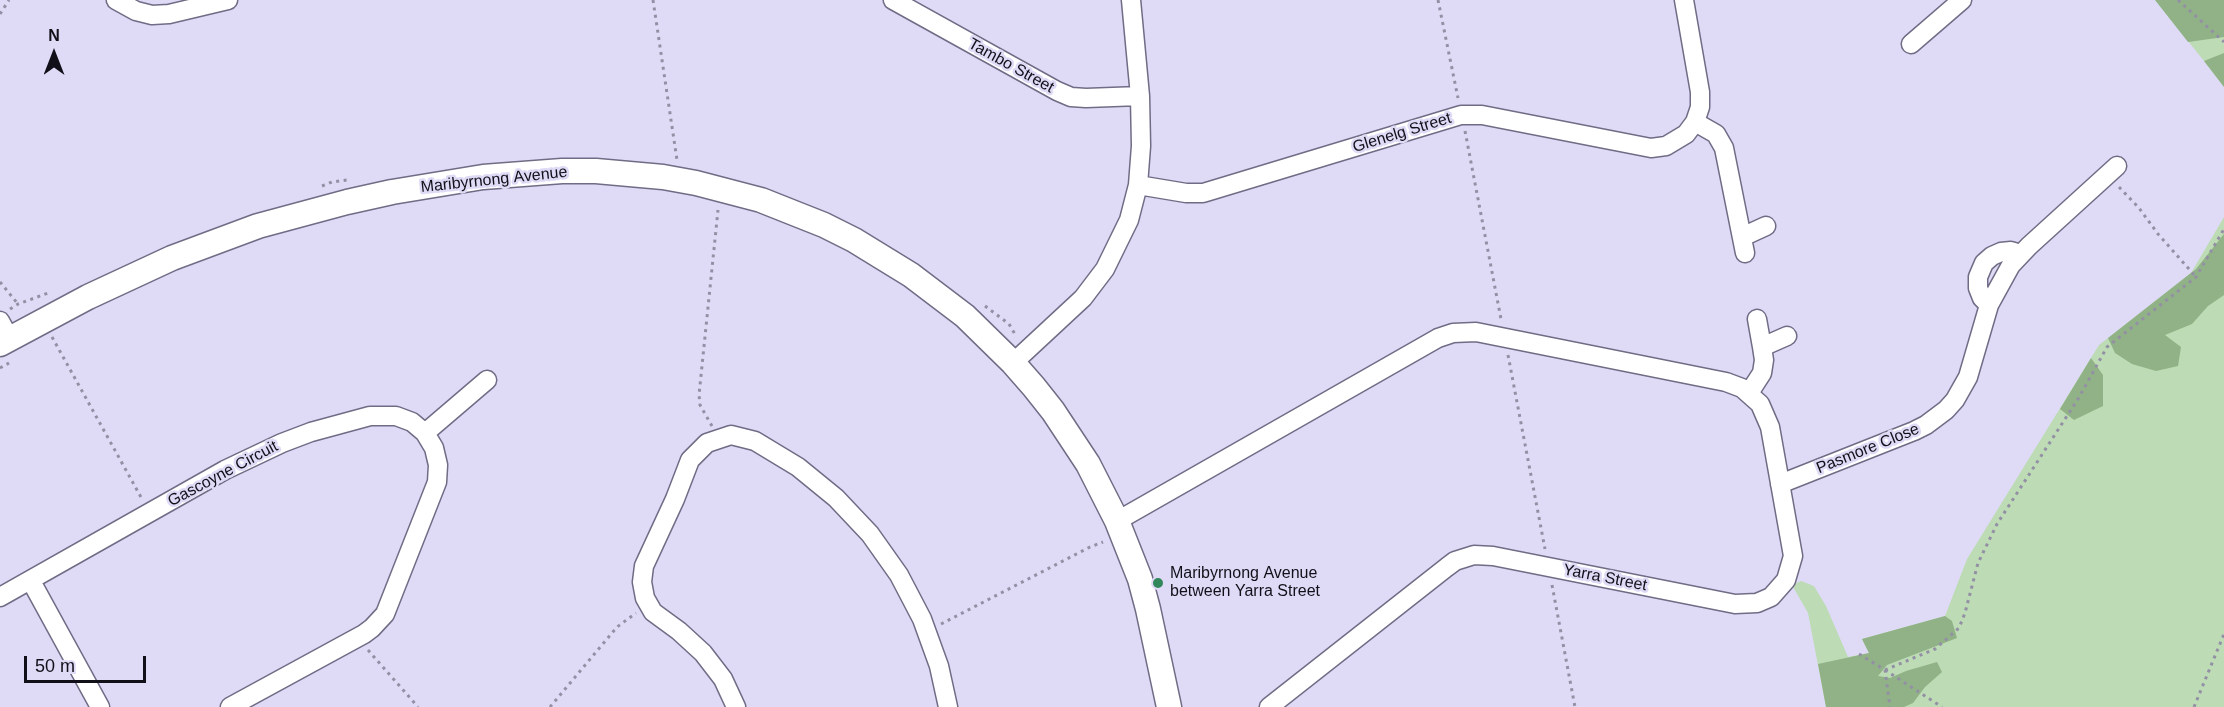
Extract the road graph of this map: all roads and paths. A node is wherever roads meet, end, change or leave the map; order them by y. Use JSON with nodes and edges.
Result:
{"nodes":[{"id":1,"x":9,"y":0,"type":"edge"},
{"id":2,"x":116,"y":0,"type":"edge"},
{"id":3,"x":228,"y":0,"type":"edge"},
{"id":4,"x":653,"y":0,"type":"edge"},
{"id":5,"x":893,"y":0,"type":"edge"},
{"id":6,"x":1131,"y":0,"type":"edge"},
{"id":7,"x":1684,"y":0,"type":"edge"},
{"id":8,"x":1962,"y":0,"type":"edge"},
{"id":9,"x":2178,"y":0,"type":"edge"},
{"id":10,"x":0,"y":14,"type":"edge"},
{"id":11,"x":2224,"y":42,"type":"edge"},
{"id":12,"x":1911,"y":44,"type":"dead end"},
{"id":13,"x":1140,"y":96,"type":"junction"},
{"id":14,"x":1695,"y":122,"type":"junction"},
{"id":15,"x":677,"y":160,"type":"junction"},
{"id":16,"x":686,"y":162,"type":"dead end"},
{"id":17,"x":670,"y":164,"type":"dead end"},
{"id":18,"x":2112,"y":170,"type":"joint"},
{"id":19,"x":350,"y":180,"type":"dead end"},
{"id":20,"x":1138,"y":185,"type":"junction"},
{"id":21,"x":314,"y":190,"type":"dead end"},
{"id":22,"x":728,"y":213,"type":"dead end"},
{"id":23,"x":1766,"y":226,"type":"dead end"},
{"id":24,"x":2224,"y":229,"type":"edge"},
{"id":25,"x":2196,"y":277,"type":"junction"},
{"id":26,"x":0,"y":282,"type":"edge"},
{"id":27,"x":52,"y":292,"type":"dead end"},
{"id":28,"x":32,"y":298,"type":"junction"},
{"id":29,"x":978,"y":300,"type":"dead end"},
{"id":30,"x":18,"y":304,"type":"junction"},
{"id":31,"x":1757,"y":319,"type":"dead end"},
{"id":32,"x":1014,"y":334,"type":"junction"},
{"id":33,"x":7,"y":335,"type":"edge"},
{"id":34,"x":46,"y":335,"type":"junction"},
{"id":35,"x":1787,"y":336,"type":"dead end"},
{"id":36,"x":1762,"y":347,"type":"junction"},
{"id":37,"x":1021,"y":349,"type":"junction"},
{"id":38,"x":0,"y":368,"type":"edge"},
{"id":39,"x":487,"y":380,"type":"dead end"},
{"id":40,"x":1749,"y":393,"type":"junction"},
{"id":41,"x":708,"y":431,"type":"dead end"},
{"id":42,"x":425,"y":433,"type":"junction"},
{"id":43,"x":1780,"y":484,"type":"junction"},
{"id":44,"x":150,"y":513,"type":"junction"},
{"id":45,"x":1120,"y":529,"type":"junction"},
{"id":46,"x":31,"y":581,"type":"junction"},
{"id":47,"x":0,"y":597,"type":"edge"},
{"id":48,"x":640,"y":610,"type":"dead end"},
{"id":49,"x":927,"y":631,"type":"junction"},
{"id":50,"x":2224,"y":634,"type":"edge"},
{"id":51,"x":356,"y":638,"type":"junction"},
{"id":52,"x":1859,"y":654,"type":"dead end"},
{"id":53,"x":1884,"y":670,"type":"junction"},
{"id":54,"x":100,"y":707,"type":"edge"},
{"id":55,"x":230,"y":707,"type":"edge"},
{"id":56,"x":418,"y":707,"type":"edge"},
{"id":57,"x":550,"y":707,"type":"edge"},
{"id":58,"x":736,"y":707,"type":"edge"},
{"id":59,"x":948,"y":707,"type":"edge"},
{"id":60,"x":1169,"y":707,"type":"edge"},
{"id":61,"x":1269,"y":707,"type":"edge"},
{"id":62,"x":1890,"y":707,"type":"edge"},
{"id":63,"x":1942,"y":707,"type":"edge"},
{"id":64,"x":2194,"y":707,"type":"edge"}],
"edges":[{"from":1,"to":10,"type":"path"},
{"from":2,"to":3,"type":"street"},
{"from":4,"to":15,"type":"path"},
{"from":5,"to":13,"type":"street","name":"Tambo Street"},
{"from":6,"to":13,"type":"street"},
{"from":7,"to":14,"type":"street"},
{"from":8,"to":12,"type":"street"},
{"from":9,"to":11,"type":"path"},
{"from":13,"to":20,"type":"street"},
{"from":14,"to":20,"type":"street","name":"Glenelg Street"},
{"from":14,"to":23,"type":"street"},
{"from":15,"to":16,"type":"path"},
{"from":15,"to":17,"type":"path"},
{"from":18,"to":25,"type":"path"},
{"from":18,"to":43,"type":"street","name":"Pasmore Close"},
{"from":19,"to":21,"type":"path"},
{"from":20,"to":37,"type":"street"},
{"from":22,"to":41,"type":"path"},
{"from":24,"to":25,"type":"path"},
{"from":25,"to":53,"type":"path"},
{"from":26,"to":30,"type":"path"},
{"from":27,"to":28,"type":"path"},
{"from":28,"to":30,"type":"path"},
{"from":28,"to":34,"type":"path"},
{"from":29,"to":32,"type":"path"},
{"from":30,"to":33,"type":"path"},
{"from":31,"to":36,"type":"street"},
{"from":32,"to":37,"type":"path"},
{"from":32,"to":37,"type":"path"},
{"from":33,"to":34,"type":"street","name":"Maribyrnong Avenue"},
{"from":33,"to":38,"type":"path"},
{"from":34,"to":37,"type":"street","name":"Maribyrnong Avenue"},
{"from":34,"to":44,"type":"path"},
{"from":35,"to":36,"type":"street"},
{"from":36,"to":40,"type":"street"},
{"from":37,"to":45,"type":"street","name":"Maribyrnong Avenue"},
{"from":39,"to":42,"type":"street"},
{"from":40,"to":43,"type":"street","name":"Yarra Street"},
{"from":40,"to":45,"type":"street"},
{"from":42,"to":44,"type":"street","name":"Gascoyne Circuit"},
{"from":42,"to":51,"type":"street"},
{"from":43,"to":61,"type":"street","name":"Yarra Street"},
{"from":44,"to":46,"type":"street","name":"Gascoyne Circuit"},
{"from":45,"to":49,"type":"path"},
{"from":45,"to":60,"type":"street","name":"Maribyrnong Avenue"},
{"from":46,"to":47,"type":"street","name":"Gascoyne Circuit"},
{"from":46,"to":54,"type":"street"},
{"from":48,"to":57,"type":"path"},
{"from":49,"to":58,"type":"street"},
{"from":49,"to":59,"type":"street"},
{"from":50,"to":64,"type":"path"},
{"from":51,"to":55,"type":"street"},
{"from":51,"to":56,"type":"path"},
{"from":52,"to":53,"type":"path"},
{"from":53,"to":62,"type":"path"},
{"from":53,"to":63,"type":"path"}]}
